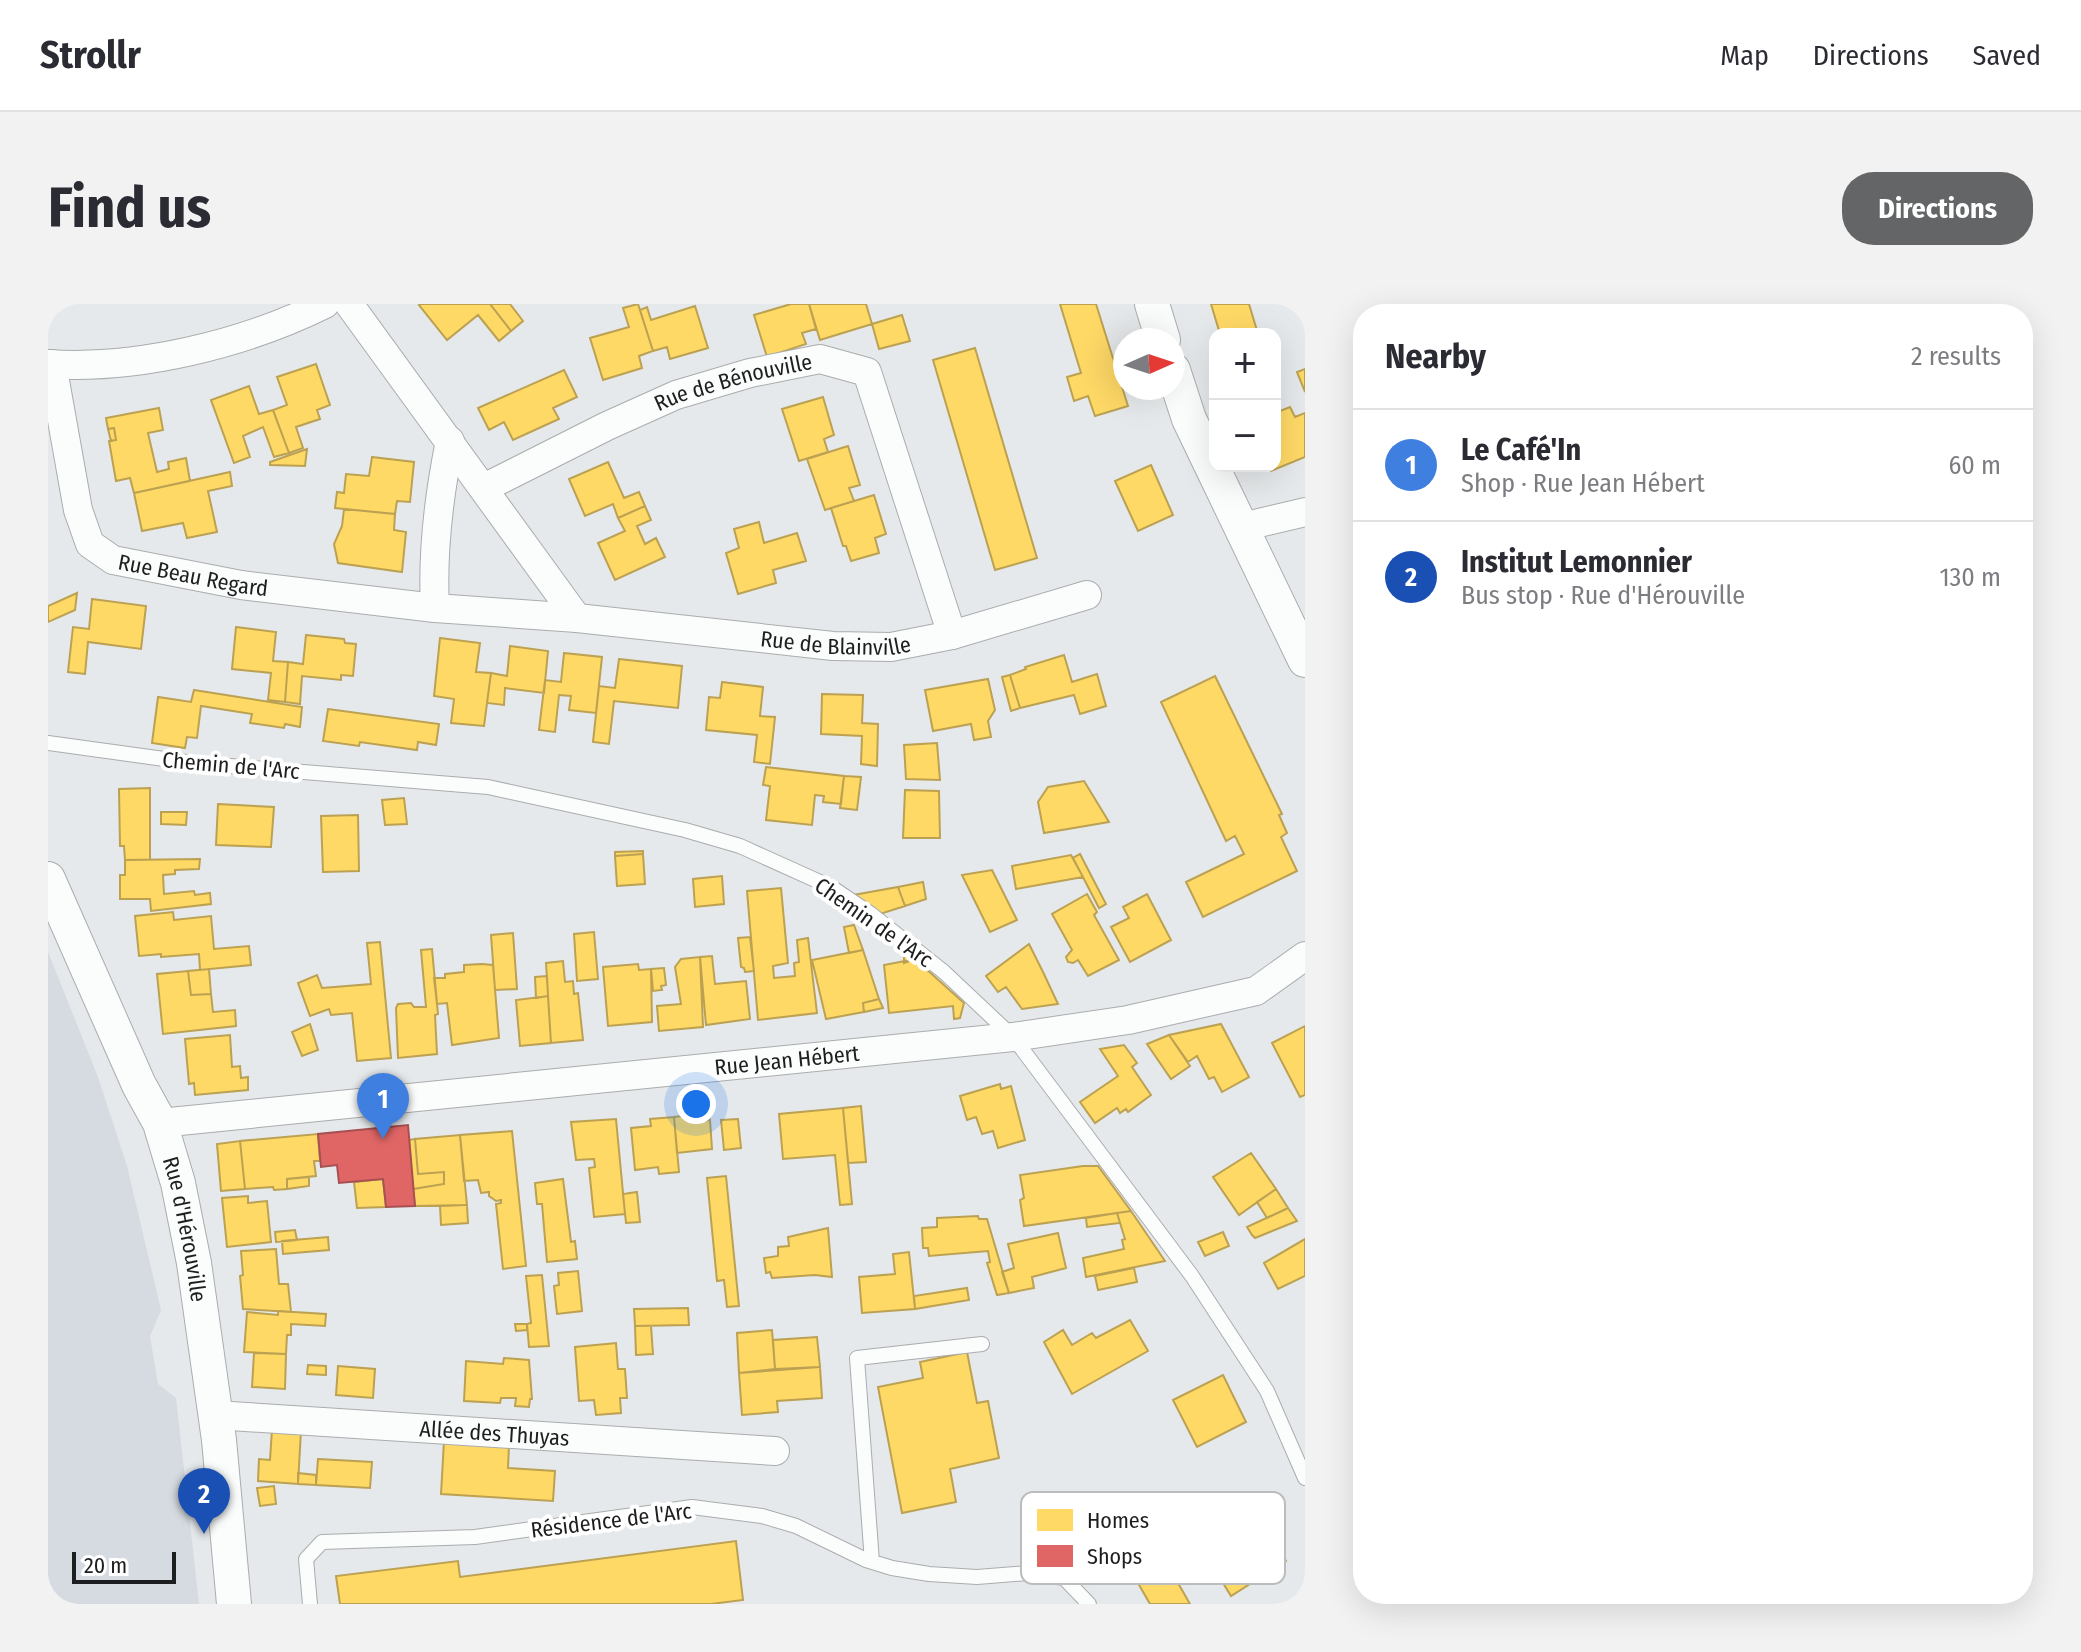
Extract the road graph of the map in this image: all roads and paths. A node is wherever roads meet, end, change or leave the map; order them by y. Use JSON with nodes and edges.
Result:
{"nodes":[{"id":1,"x":325,"y":304,"type":"edge"},
{"id":2,"x":349,"y":304,"type":"edge"},
{"id":3,"x":1152,"y":304,"type":"edge"},
{"id":4,"x":1159,"y":328,"type":"edge"},
{"id":5,"x":50,"y":364,"type":"edge"},
{"id":6,"x":1183,"y":400,"type":"edge"},
{"id":7,"x":450,"y":441,"type":"junction"},
{"id":8,"x":484,"y":488,"type":"junction"},
{"id":9,"x":1305,"y":512,"type":"edge"},
{"id":10,"x":1242,"y":527,"type":"junction"},
{"id":11,"x":1087,"y":595,"type":"dead end"},
{"id":12,"x":435,"y":608,"type":"junction"},
{"id":13,"x":577,"y":618,"type":"junction"},
{"id":14,"x":952,"y":635,"type":"junction"},
{"id":15,"x":1305,"y":660,"type":"edge"},
{"id":16,"x":48,"y":743,"type":"edge"},
{"id":17,"x":48,"y":879,"type":"edge"},
{"id":18,"x":1305,"y":956,"type":"edge"},
{"id":19,"x":1013,"y":1037,"type":"junction"},
{"id":20,"x":160,"y":1123,"type":"junction"},
{"id":21,"x":982,"y":1344,"type":"dead end"},
{"id":22,"x":215,"y":1415,"type":"junction"},
{"id":23,"x":775,"y":1451,"type":"dead end"},
{"id":24,"x":1305,"y":1478,"type":"edge"},
{"id":25,"x":872,"y":1562,"type":"junction"},
{"id":26,"x":1021,"y":1574,"type":"edge"},
{"id":27,"x":1070,"y":1584,"type":"edge"},
{"id":28,"x":234,"y":1604,"type":"edge"},
{"id":29,"x":310,"y":1604,"type":"edge"},
{"id":30,"x":1089,"y":1604,"type":"edge"}],
"edges":[{"from":1,"to":5,"type":"street"},
{"from":2,"to":7,"type":"street"},
{"from":3,"to":4,"type":"street"},
{"from":5,"to":12,"type":"street","name":"Rue Beau Regard"},
{"from":6,"to":10,"type":"street"},
{"from":7,"to":8,"type":"street"},
{"from":7,"to":12,"type":"street"},
{"from":8,"to":13,"type":"street"},
{"from":8,"to":14,"type":"street","name":"Rue de Bénouville"},
{"from":9,"to":10,"type":"street"},
{"from":10,"to":15,"type":"street"},
{"from":11,"to":14,"type":"street","name":"Rue de Blainville"},
{"from":12,"to":13,"type":"street","name":"Rue de Blainville"},
{"from":13,"to":14,"type":"street","name":"Rue de Blainville"},
{"from":16,"to":19,"type":"lane","name":"Chemin de l'Arc"},
{"from":17,"to":20,"type":"street","name":"Rue d'Hérouville"},
{"from":18,"to":19,"type":"street","name":"Rue Jean Hébert"},
{"from":19,"to":20,"type":"street","name":"Rue Jean Hébert"},
{"from":19,"to":24,"type":"lane","name":"Chemin de l'Arc"},
{"from":20,"to":22,"type":"street","name":"Rue d'Hérouville"},
{"from":21,"to":25,"type":"lane"},
{"from":22,"to":23,"type":"street","name":"Allée des Thuyas"},
{"from":22,"to":28,"type":"street","name":"Rue d'Hérouville"},
{"from":25,"to":26,"type":"lane","name":"Résidence de l'Arc"},
{"from":25,"to":29,"type":"lane","name":"Résidence de l'Arc"},
{"from":27,"to":30,"type":"lane","name":"Résidence de l'Arc"}]}
